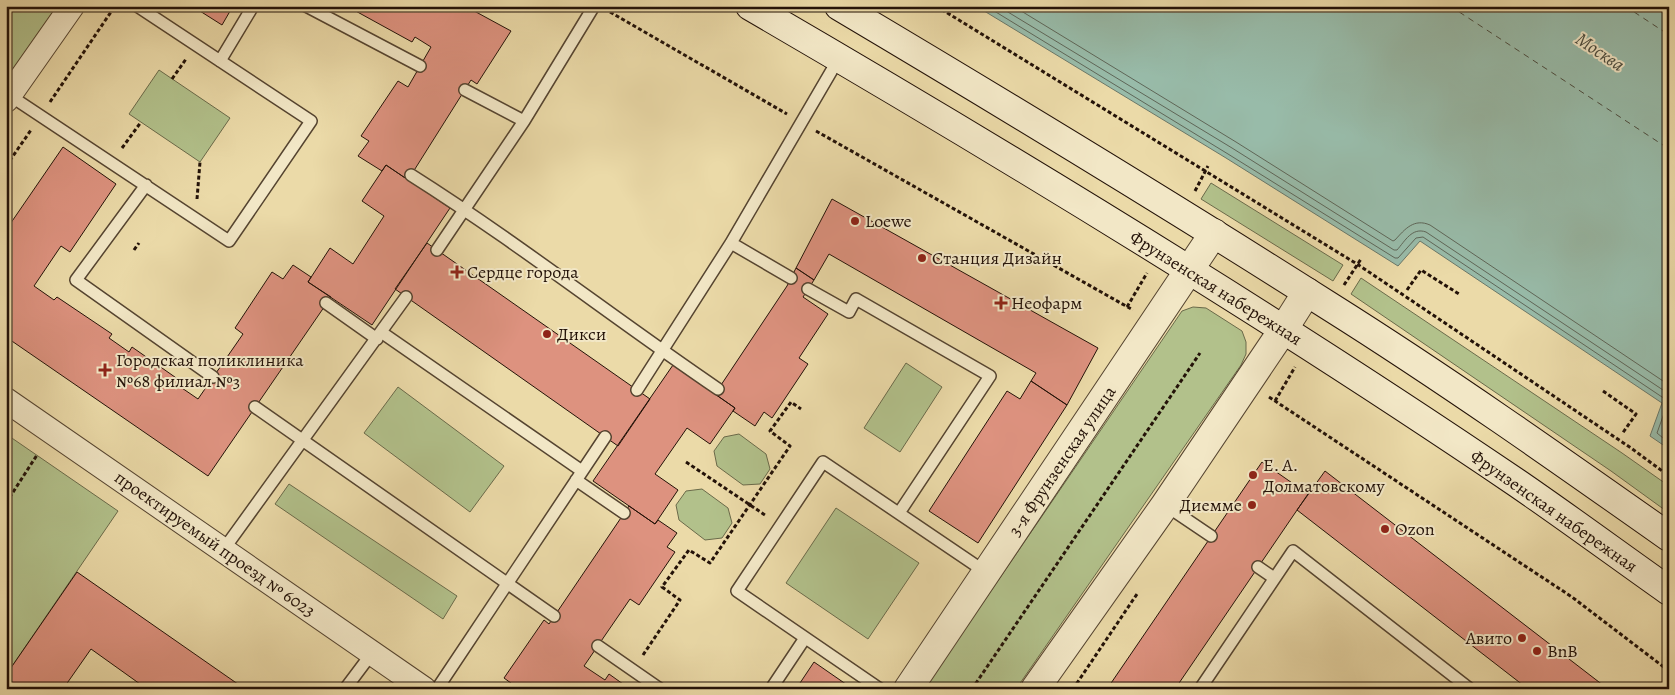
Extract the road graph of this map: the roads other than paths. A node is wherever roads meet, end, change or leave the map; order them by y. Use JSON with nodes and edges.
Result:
{"nodes":[{"id":1,"x":72,"y":6,"type":"edge"},
{"id":2,"x":137,"y":6,"type":"edge"},
{"id":3,"x":253,"y":6,"type":"edge"},
{"id":4,"x":306,"y":6,"type":"edge"},
{"id":5,"x":594,"y":6,"type":"edge"},
{"id":6,"x":750,"y":6,"type":"edge"},
{"id":7,"x":839,"y":6,"type":"edge"},
{"id":8,"x":839,"y":58,"type":"junction"},
{"id":9,"x":220,"y":61,"type":"junction"},
{"id":10,"x":420,"y":66,"type":"dead end"},
{"id":11,"x":465,"y":90,"type":"dead end"},
{"id":12,"x":8,"y":97,"type":"edge"},
{"id":13,"x":524,"y":121,"type":"junction"},
{"id":14,"x":411,"y":174,"type":"dead end"},
{"id":15,"x":146,"y":186,"type":"junction"},
{"id":16,"x":464,"y":208,"type":"junction"},
{"id":17,"x":1214,"y":233,"type":"junction"},
{"id":18,"x":731,"y":243,"type":"junction"},
{"id":19,"x":437,"y":250,"type":"dead end"},
{"id":20,"x":1189,"y":271,"type":"junction"},
{"id":21,"x":791,"y":278,"type":"dead end"},
{"id":22,"x":808,"y":289,"type":"dead end"},
{"id":23,"x":1307,"y":292,"type":"junction"},
{"id":24,"x":406,"y":297,"type":"dead end"},
{"id":25,"x":326,"y":304,"type":"dead end"},
{"id":26,"x":1283,"y":330,"type":"junction"},
{"id":27,"x":379,"y":335,"type":"junction"},
{"id":28,"x":662,"y":351,"type":"junction"},
{"id":29,"x":213,"y":377,"type":"dead end"},
{"id":30,"x":718,"y":389,"type":"dead end"},
{"id":31,"x":636,"y":390,"type":"dead end"},
{"id":32,"x":6,"y":400,"type":"edge"},
{"id":33,"x":255,"y":407,"type":"dead end"},
{"id":34,"x":605,"y":437,"type":"dead end"},
{"id":35,"x":303,"y":440,"type":"junction"},
{"id":36,"x":579,"y":476,"type":"junction"},
{"id":37,"x":1164,"y":505,"type":"junction"},
{"id":38,"x":624,"y":513,"type":"dead end"},
{"id":39,"x":899,"y":513,"type":"junction"},
{"id":40,"x":1211,"y":536,"type":"dead end"},
{"id":41,"x":1669,"y":537,"type":"edge"},
{"id":42,"x":224,"y":550,"type":"junction"},
{"id":43,"x":1258,"y":568,"type":"dead end"},
{"id":44,"x":987,"y":572,"type":"junction"},
{"id":45,"x":1274,"y":578,"type":"junction"},
{"id":46,"x":508,"y":583,"type":"junction"},
{"id":47,"x":1669,"y":591,"type":"edge"},
{"id":48,"x":554,"y":616,"type":"dead end"},
{"id":49,"x":806,"y":638,"type":"junction"},
{"id":50,"x":598,"y":646,"type":"dead end"},
{"id":51,"x":372,"y":653,"type":"junction"},
{"id":52,"x":345,"y":689,"type":"edge"},
{"id":53,"x":424,"y":689,"type":"edge"},
{"id":54,"x":437,"y":689,"type":"edge"},
{"id":55,"x":660,"y":689,"type":"edge"},
{"id":56,"x":771,"y":689,"type":"edge"},
{"id":57,"x":880,"y":689,"type":"edge"},
{"id":58,"x":908,"y":689,"type":"edge"},
{"id":59,"x":1035,"y":689,"type":"edge"},
{"id":60,"x":1200,"y":689,"type":"edge"},
{"id":61,"x":1470,"y":689,"type":"edge"}],
"edges":[{"from":1,"to":12,"type":"street"},
{"from":2,"to":9,"type":"lane"},
{"from":3,"to":9,"type":"lane"},
{"from":4,"to":10,"type":"lane"},
{"from":5,"to":13,"type":"lane"},
{"from":6,"to":8,"type":"main road","name":"Фрунзенская набережная"},
{"from":7,"to":17,"type":"main road"},
{"from":8,"to":18,"type":"lane"},
{"from":8,"to":20,"type":"main road","name":"Фрунзенская набережная"},
{"from":9,"to":15,"type":"lane"},
{"from":11,"to":13,"type":"lane"},
{"from":12,"to":15,"type":"lane"},
{"from":13,"to":16,"type":"lane"},
{"from":14,"to":16,"type":"lane"},
{"from":15,"to":29,"type":"lane"},
{"from":16,"to":19,"type":"lane"},
{"from":16,"to":28,"type":"lane"},
{"from":17,"to":20,"type":"main road","name":"3-я Фрунзенская улица"},
{"from":17,"to":23,"type":"main road"},
{"from":18,"to":21,"type":"lane"},
{"from":18,"to":28,"type":"lane"},
{"from":20,"to":26,"type":"main road","name":"Фрунзенская набережная"},
{"from":20,"to":44,"type":"main road","name":"3-я Фрунзенская улица"},
{"from":22,"to":39,"type":"lane"},
{"from":23,"to":26,"type":"main road"},
{"from":23,"to":41,"type":"main road"},
{"from":24,"to":27,"type":"lane"},
{"from":25,"to":27,"type":"lane"},
{"from":26,"to":37,"type":"main road"},
{"from":26,"to":47,"type":"main road","name":"Фрунзенская набережная"},
{"from":27,"to":35,"type":"lane"},
{"from":27,"to":36,"type":"lane"},
{"from":28,"to":30,"type":"lane"},
{"from":28,"to":31,"type":"lane"},
{"from":32,"to":42,"type":"street","name":"проектируемый проезд № 6023"},
{"from":33,"to":35,"type":"lane"},
{"from":34,"to":36,"type":"lane"},
{"from":35,"to":42,"type":"lane"},
{"from":35,"to":46,"type":"lane"},
{"from":36,"to":38,"type":"lane"},
{"from":36,"to":46,"type":"lane"},
{"from":37,"to":40,"type":"lane"},
{"from":37,"to":59,"type":"main road"},
{"from":39,"to":44,"type":"lane"},
{"from":39,"to":49,"type":"lane"},
{"from":42,"to":51,"type":"street","name":"проектируемый проезд № 6023"},
{"from":43,"to":45,"type":"lane"},
{"from":44,"to":58,"type":"main road","name":"3-я Фрунзенская улица"},
{"from":45,"to":60,"type":"lane"},
{"from":45,"to":61,"type":"lane"},
{"from":46,"to":48,"type":"lane"},
{"from":46,"to":54,"type":"lane"},
{"from":49,"to":56,"type":"lane"},
{"from":49,"to":57,"type":"lane"},
{"from":50,"to":55,"type":"lane"},
{"from":51,"to":52,"type":"lane"},
{"from":51,"to":53,"type":"street","name":"проектируемый проезд № 6023"}]}
